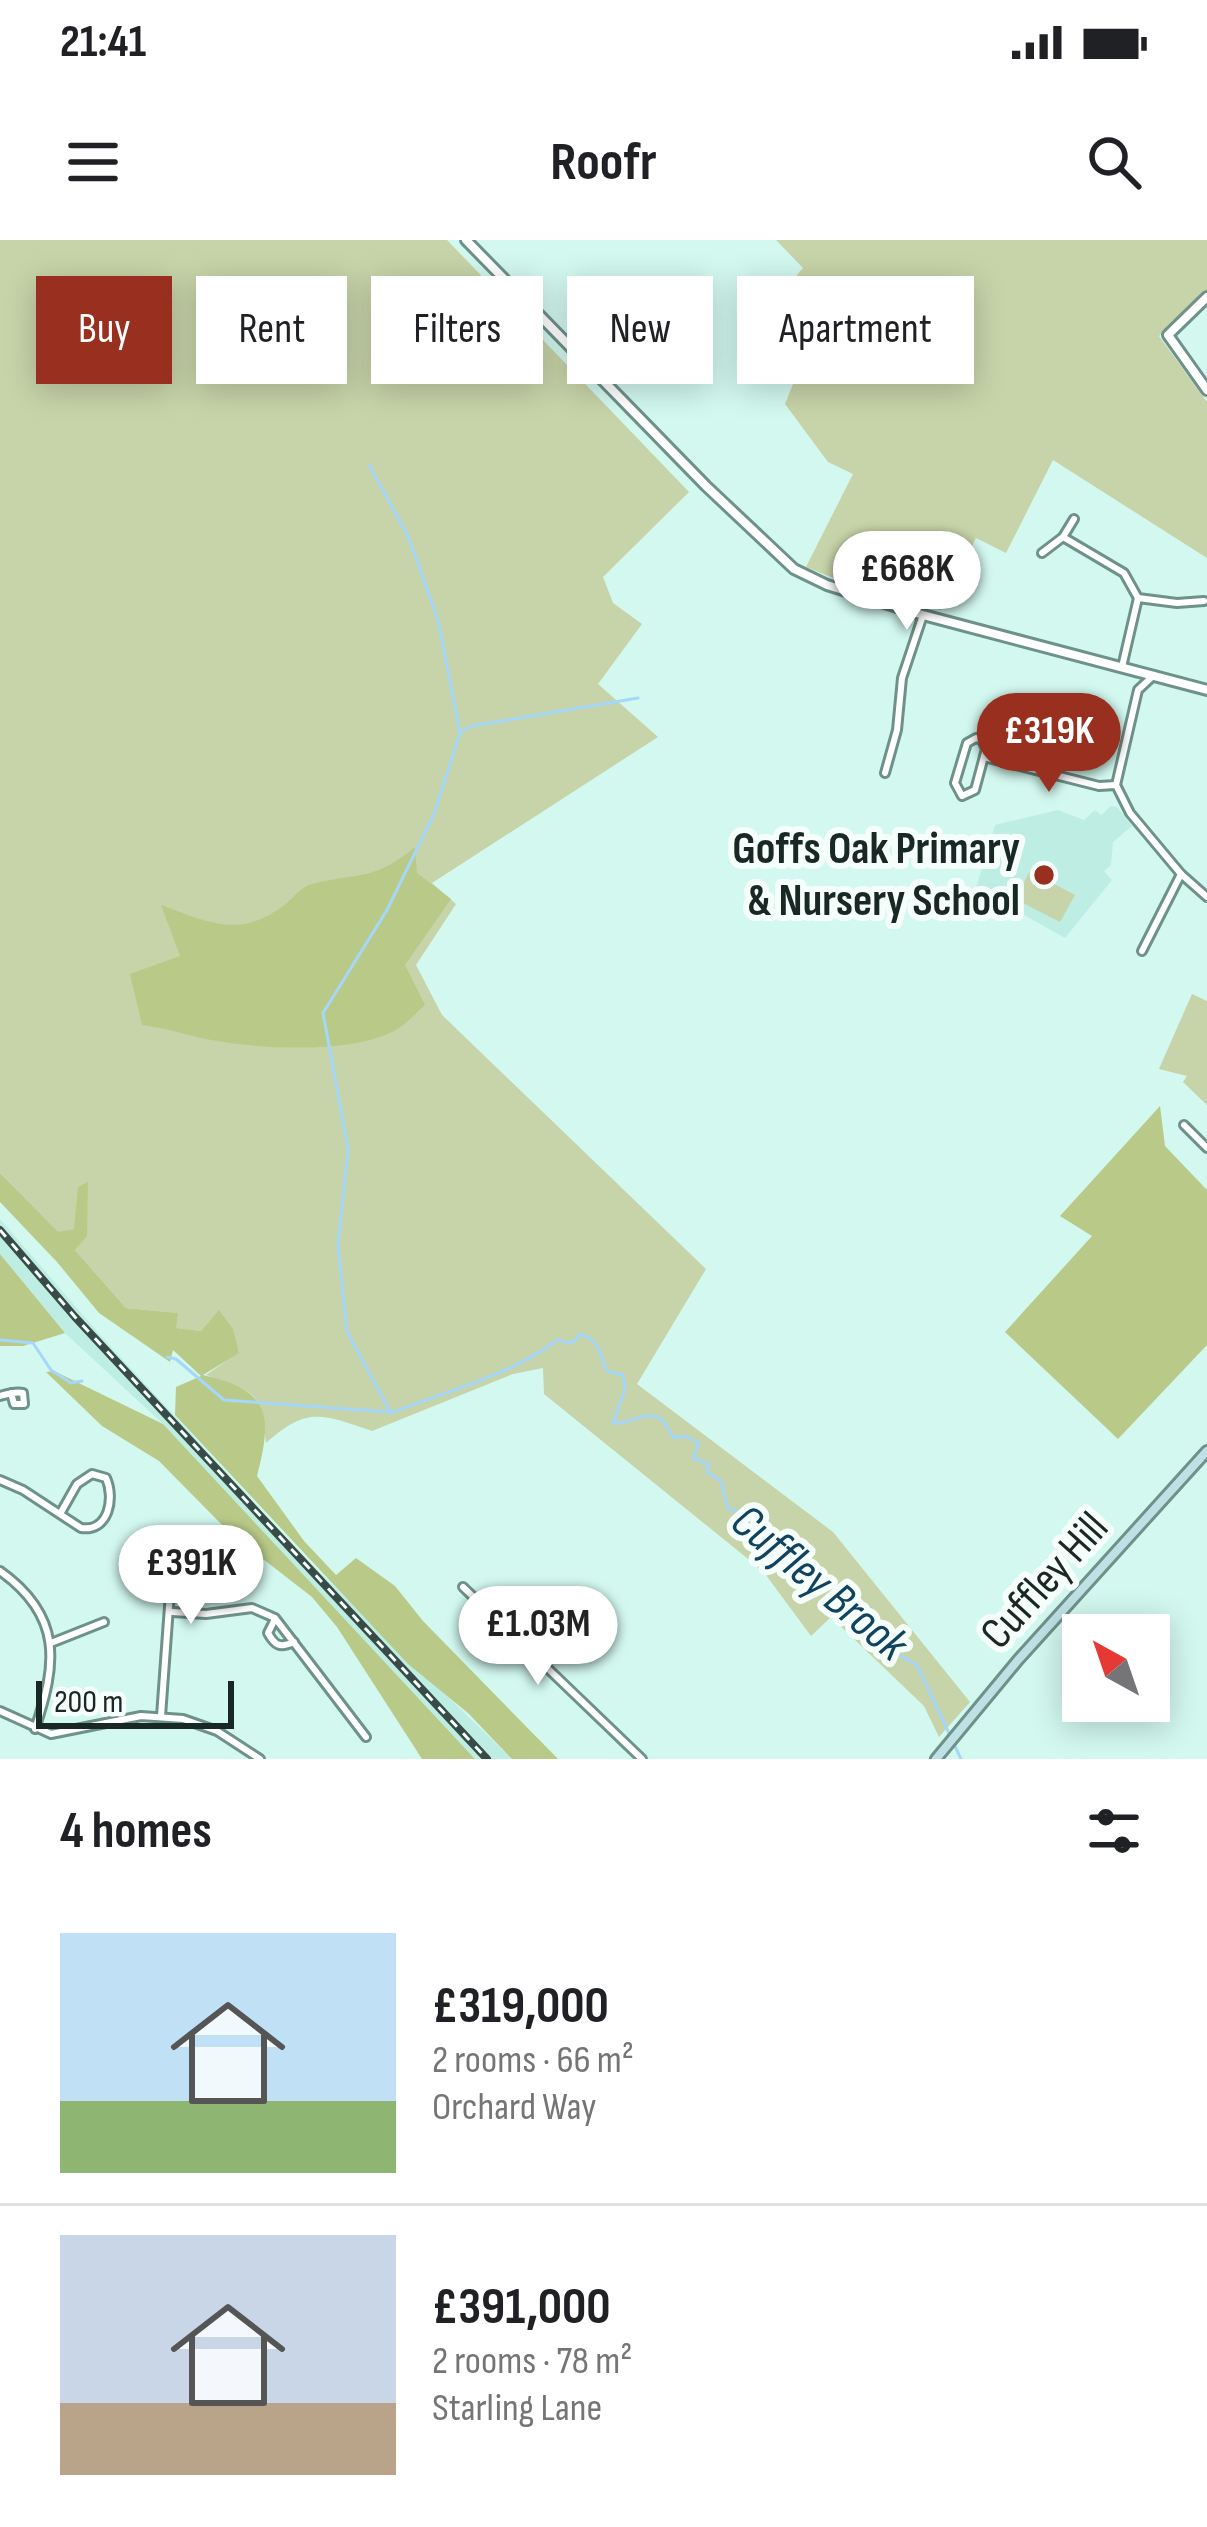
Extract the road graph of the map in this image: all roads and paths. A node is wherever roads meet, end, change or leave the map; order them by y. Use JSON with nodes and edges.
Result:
{"nodes":[{"id":1,"x":466,"y":240,"type":"edge"},
{"id":2,"x":1207,"y":297,"type":"edge"},
{"id":3,"x":1207,"y":390,"type":"edge"},
{"id":4,"x":1074,"y":519,"type":"dead end"},
{"id":5,"x":1063,"y":537,"type":"junction"},
{"id":6,"x":1042,"y":553,"type":"dead end"},
{"id":7,"x":1138,"y":598,"type":"junction"},
{"id":8,"x":1204,"y":601,"type":"edge"},
{"id":9,"x":923,"y":615,"type":"junction"},
{"id":10,"x":1126,"y":668,"type":"junction"},
{"id":11,"x":1154,"y":675,"type":"junction"},
{"id":12,"x":1140,"y":687,"type":"junction"},
{"id":13,"x":1207,"y":690,"type":"edge"},
{"id":14,"x":984,"y":757,"type":"junction"},
{"id":15,"x":885,"y":772,"type":"dead end"},
{"id":16,"x":1116,"y":785,"type":"junction"},
{"id":17,"x":1181,"y":874,"type":"junction"},
{"id":18,"x":1207,"y":897,"type":"edge"},
{"id":19,"x":1142,"y":951,"type":"dead end"},
{"id":20,"x":1184,"y":1125,"type":"dead end"},
{"id":21,"x":1207,"y":1148,"type":"edge"},
{"id":22,"x":11,"y":1394,"type":"dead end"},
{"id":23,"x":0,"y":1396,"type":"edge"},
{"id":24,"x":1207,"y":1451,"type":"edge"},
{"id":25,"x":0,"y":1480,"type":"edge"},
{"id":26,"x":60,"y":1514,"type":"junction"},
{"id":27,"x":179,"y":1533,"type":"dead end"},
{"id":28,"x":0,"y":1570,"type":"edge"},
{"id":29,"x":463,"y":1587,"type":"dead end"},
{"id":30,"x":172,"y":1612,"type":"junction"},
{"id":31,"x":275,"y":1618,"type":"junction"},
{"id":32,"x":104,"y":1622,"type":"dead end"},
{"id":33,"x":294,"y":1642,"type":"junction"},
{"id":34,"x":51,"y":1643,"type":"junction"},
{"id":35,"x":1,"y":1714,"type":"edge"},
{"id":36,"x":161,"y":1716,"type":"junction"},
{"id":37,"x":34,"y":1729,"type":"junction"},
{"id":38,"x":366,"y":1737,"type":"dead end"},
{"id":39,"x":260,"y":1759,"type":"edge"},
{"id":40,"x":641,"y":1759,"type":"edge"},
{"id":41,"x":936,"y":1759,"type":"edge"}],
"edges":[{"from":1,"to":9,"type":"street"},
{"from":2,"to":3,"type":"street"},
{"from":4,"to":5,"type":"street"},
{"from":5,"to":6,"type":"street"},
{"from":5,"to":7,"type":"street"},
{"from":7,"to":8,"type":"street"},
{"from":7,"to":10,"type":"street"},
{"from":9,"to":10,"type":"street"},
{"from":9,"to":15,"type":"street"},
{"from":10,"to":11,"type":"street"},
{"from":10,"to":12,"type":"street"},
{"from":11,"to":12,"type":"street"},
{"from":11,"to":13,"type":"street"},
{"from":12,"to":16,"type":"street"},
{"from":14,"to":14,"type":"street"},
{"from":14,"to":16,"type":"street"},
{"from":16,"to":17,"type":"street"},
{"from":17,"to":18,"type":"street"},
{"from":17,"to":19,"type":"street"},
{"from":20,"to":21,"type":"street"},
{"from":22,"to":23,"type":"street"},
{"from":24,"to":41,"type":"main road","name":"Cuffley Hill"},
{"from":25,"to":26,"type":"street"},
{"from":26,"to":26,"type":"street"},
{"from":27,"to":30,"type":"street"},
{"from":28,"to":34,"type":"street"},
{"from":29,"to":40,"type":"street"},
{"from":30,"to":31,"type":"street"},
{"from":30,"to":36,"type":"street"},
{"from":31,"to":33,"type":"street"},
{"from":31,"to":33,"type":"street"},
{"from":32,"to":34,"type":"street"},
{"from":33,"to":38,"type":"street"},
{"from":34,"to":37,"type":"street"},
{"from":35,"to":37,"type":"street"},
{"from":36,"to":37,"type":"street"},
{"from":36,"to":39,"type":"street"}]}
